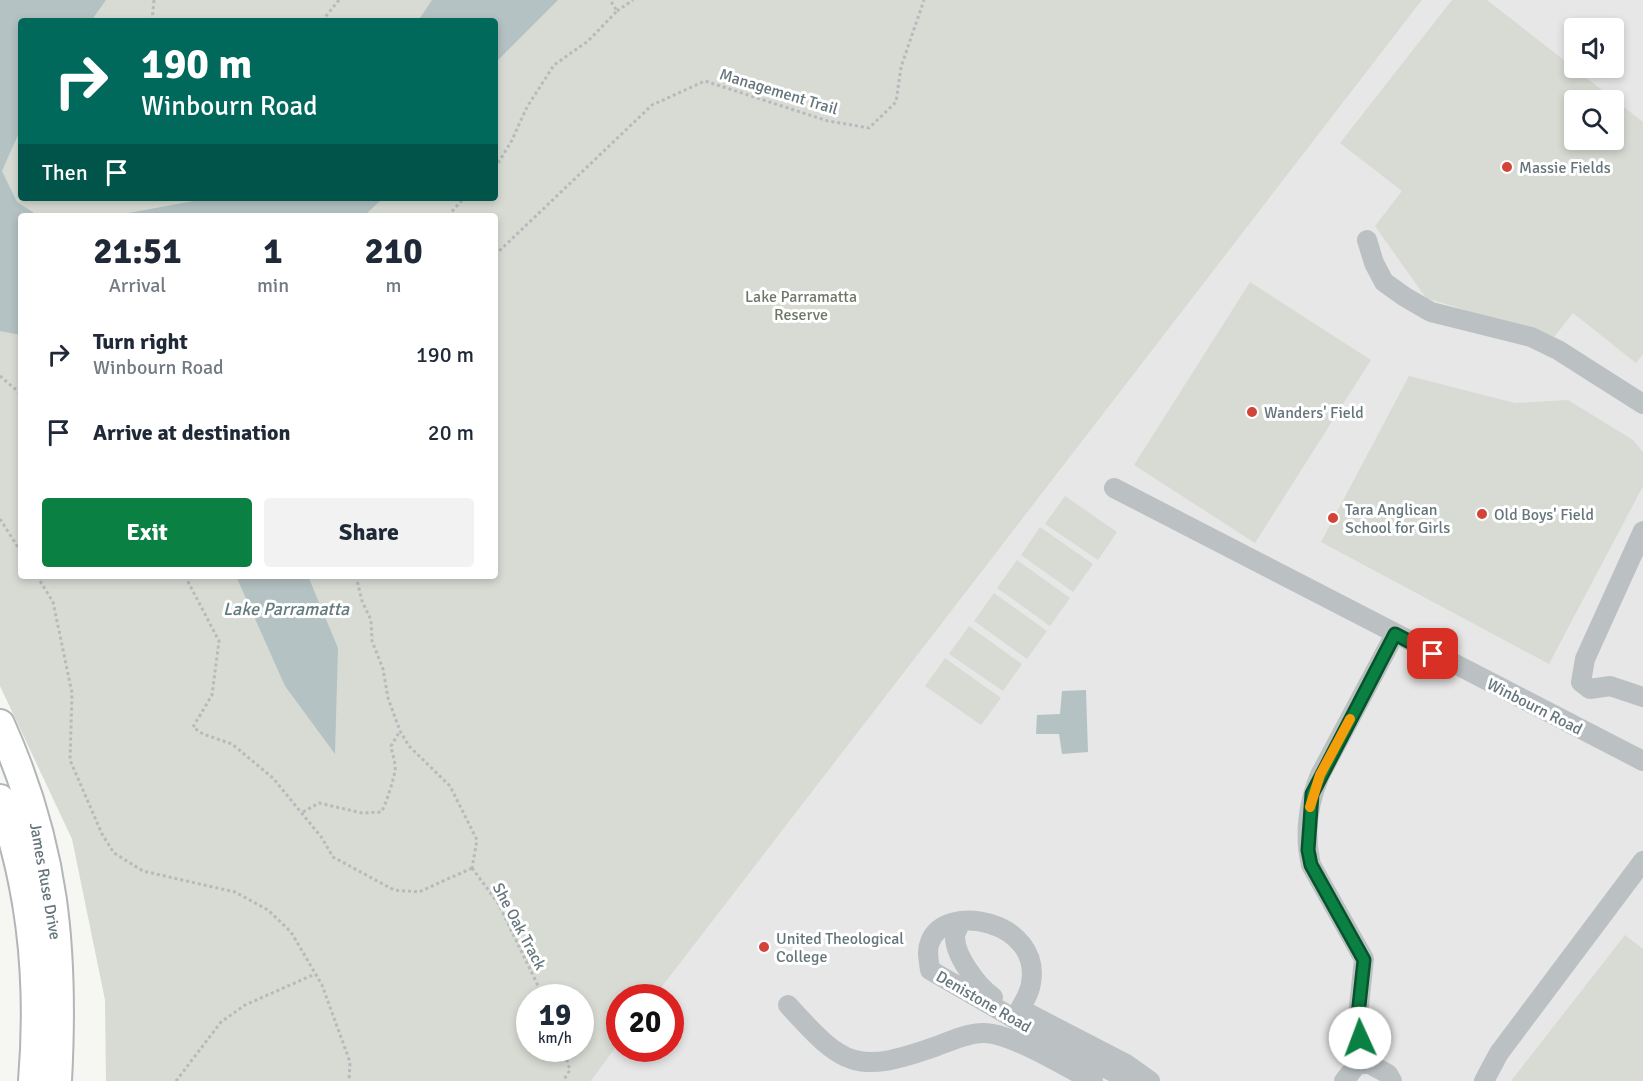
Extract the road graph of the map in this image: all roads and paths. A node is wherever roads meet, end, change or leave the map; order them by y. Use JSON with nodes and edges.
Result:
{"nodes":[{"id":1,"x":153,"y":0,"type":"edge"},
{"id":2,"x":339,"y":0,"type":"edge"},
{"id":3,"x":610,"y":0,"type":"edge"},
{"id":4,"x":633,"y":0,"type":"edge"},
{"id":5,"x":924,"y":0,"type":"edge"},
{"id":6,"x":617,"y":11,"type":"junction"},
{"id":7,"x":152,"y":18,"type":"edge"},
{"id":8,"x":324,"y":18,"type":"edge"},
{"id":9,"x":498,"y":163,"type":"edge"},
{"id":10,"x":461,"y":201,"type":"edge"},
{"id":11,"x":451,"y":213,"type":"edge"},
{"id":12,"x":1367,"y":240,"type":"dead end"},
{"id":13,"x":498,"y":252,"type":"edge"},
{"id":14,"x":0,"y":376,"type":"edge"},
{"id":15,"x":18,"y":391,"type":"edge"},
{"id":16,"x":1643,"y":404,"type":"edge"},
{"id":17,"x":1114,"y":488,"type":"dead end"},
{"id":18,"x":0,"y":519,"type":"edge"},
{"id":19,"x":1643,"y":531,"type":"edge"},
{"id":20,"x":18,"y":547,"type":"edge"},
{"id":21,"x":1636,"y":554,"type":"edge"},
{"id":22,"x":39,"y":579,"type":"edge"},
{"id":23,"x":186,"y":579,"type":"edge"},
{"id":24,"x":357,"y":579,"type":"edge"},
{"id":25,"x":1395,"y":634,"type":"junction"},
{"id":26,"x":1643,"y":697,"type":"edge"},
{"id":27,"x":0,"y":724,"type":"edge"},
{"id":28,"x":400,"y":731,"type":"junction"},
{"id":29,"x":1643,"y":761,"type":"edge"},
{"id":30,"x":0,"y":799,"type":"edge"},
{"id":31,"x":32,"y":808,"type":"junction"},
{"id":32,"x":302,"y":812,"type":"junction"},
{"id":33,"x":0,"y":838,"type":"edge"},
{"id":34,"x":1643,"y":861,"type":"edge"},
{"id":35,"x":472,"y":868,"type":"junction"},
{"id":36,"x":960,"y":923,"type":"junction"},
{"id":37,"x":315,"y":974,"type":"junction"},
{"id":38,"x":537,"y":984,"type":"edge"},
{"id":39,"x":788,"y":1005,"type":"dead end"},
{"id":40,"x":1020,"y":1009,"type":"junction"},
{"id":41,"x":567,"y":1062,"type":"edge"},
{"id":42,"x":1366,"y":1062,"type":"junction"},
{"id":43,"x":14,"y":1081,"type":"edge"},
{"id":44,"x":33,"y":1081,"type":"edge"},
{"id":45,"x":57,"y":1081,"type":"edge"},
{"id":46,"x":76,"y":1081,"type":"edge"},
{"id":47,"x":176,"y":1081,"type":"edge"},
{"id":48,"x":349,"y":1081,"type":"edge"},
{"id":49,"x":563,"y":1081,"type":"edge"},
{"id":50,"x":1093,"y":1081,"type":"edge"},
{"id":51,"x":1130,"y":1081,"type":"edge"},
{"id":52,"x":1150,"y":1081,"type":"edge"},
{"id":53,"x":1344,"y":1081,"type":"edge"},
{"id":54,"x":1392,"y":1081,"type":"edge"},
{"id":55,"x":1484,"y":1081,"type":"edge"}],
"edges":[{"from":1,"to":7,"type":"path"},
{"from":2,"to":8,"type":"path"},
{"from":3,"to":6,"type":"path"},
{"from":4,"to":6,"type":"path"},
{"from":5,"to":13,"type":"path","name":"Management Trail"},
{"from":6,"to":9,"type":"path"},
{"from":10,"to":11,"type":"path"},
{"from":12,"to":16,"type":"street"},
{"from":14,"to":15,"type":"path"},
{"from":17,"to":25,"type":"street","name":"Winbourn Road"},
{"from":18,"to":20,"type":"path"},
{"from":19,"to":21,"type":"street"},
{"from":21,"to":26,"type":"street"},
{"from":22,"to":37,"type":"path"},
{"from":23,"to":32,"type":"path"},
{"from":24,"to":28,"type":"path"},
{"from":25,"to":29,"type":"street","name":"Winbourn Road"},
{"from":25,"to":42,"type":"street"},
{"from":27,"to":31,"type":"highway","name":"James Ruse Drive"},
{"from":28,"to":32,"type":"path"},
{"from":28,"to":35,"type":"path"},
{"from":30,"to":44,"type":"highway","name":"James Ruse Drive"},
{"from":31,"to":45,"type":"highway","name":"James Ruse Drive"},
{"from":31,"to":46,"type":"highway"},
{"from":32,"to":35,"type":"path"},
{"from":33,"to":43,"type":"highway"},
{"from":34,"to":55,"type":"street"},
{"from":35,"to":38,"type":"path","name":"She Oak Track"},
{"from":36,"to":40,"type":"street"},
{"from":36,"to":40,"type":"street","name":"Denistone Road"},
{"from":36,"to":51,"type":"street","name":"Denistone Road"},
{"from":37,"to":47,"type":"path"},
{"from":37,"to":48,"type":"path"},
{"from":39,"to":50,"type":"street"},
{"from":40,"to":52,"type":"street","name":"Denistone Road"},
{"from":41,"to":49,"type":"path"},
{"from":42,"to":53,"type":"street"},
{"from":42,"to":54,"type":"street"}]}
